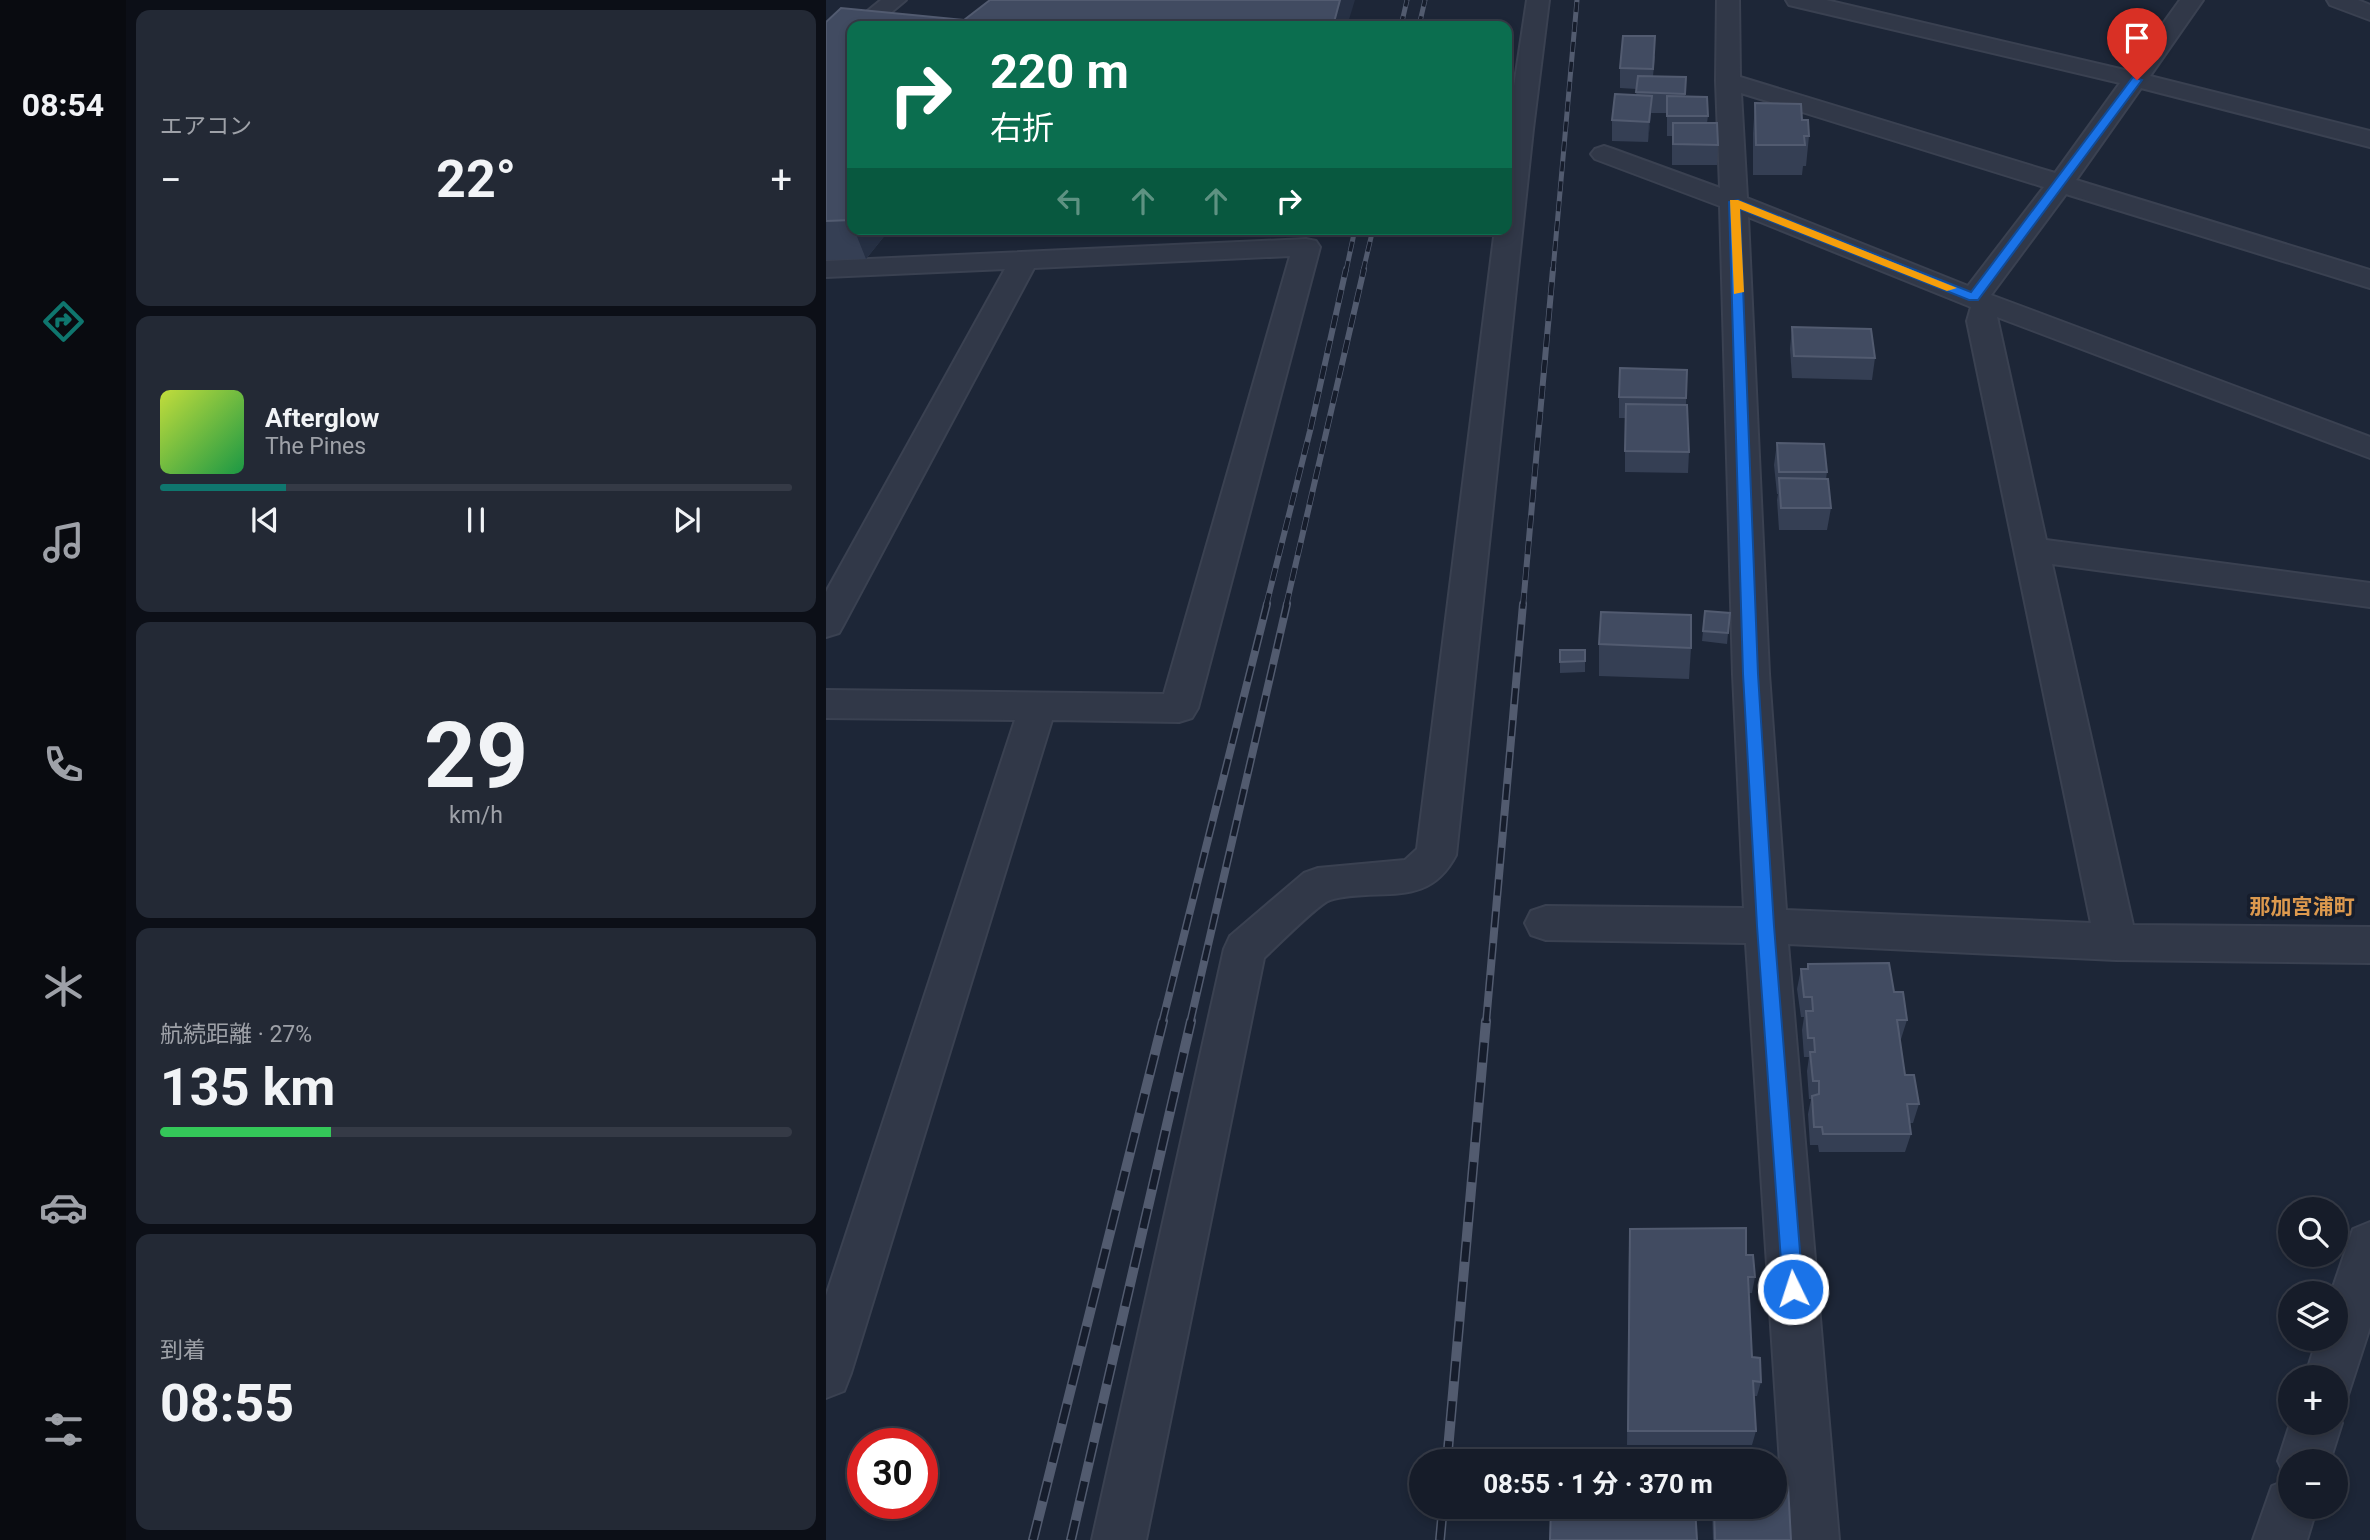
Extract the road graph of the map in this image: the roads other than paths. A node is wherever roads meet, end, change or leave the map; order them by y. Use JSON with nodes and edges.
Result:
{"nodes":[{"id":1,"x":895,"y":0,"type":"edge"},
{"id":2,"x":1538,"y":0,"type":"edge"},
{"id":3,"x":1728,"y":0,"type":"edge"},
{"id":4,"x":1797,"y":0,"type":"edge"},
{"id":5,"x":2192,"y":0,"type":"edge"},
{"id":6,"x":2338,"y":0,"type":"edge"},
{"id":7,"x":2370,"y":13,"type":"edge"},
{"id":8,"x":868,"y":21,"type":"edge"},
{"id":9,"x":2137,"y":80,"type":"junction"},
{"id":10,"x":1728,"y":81,"type":"junction"},
{"id":11,"x":2370,"y":139,"type":"edge"},
{"id":12,"x":1604,"y":154,"type":"dead end"},
{"id":13,"x":2061,"y":183,"type":"junction"},
{"id":14,"x":1512,"y":198,"type":"edge"},
{"id":15,"x":1734,"y":202,"type":"junction"},
{"id":16,"x":1508,"y":235,"type":"edge"},
{"id":17,"x":1025,"y":258,"type":"junction"},
{"id":18,"x":826,"y":269,"type":"edge"},
{"id":19,"x":2370,"y":279,"type":"edge"},
{"id":20,"x":1980,"y":300,"type":"junction"},
{"id":21,"x":2370,"y":448,"type":"edge"},
{"id":22,"x":2032,"y":550,"type":"junction"},
{"id":23,"x":2370,"y":595,"type":"edge"},
{"id":24,"x":826,"y":624,"type":"edge"},
{"id":25,"x":826,"y":704,"type":"edge"},
{"id":26,"x":1038,"y":706,"type":"junction"},
{"id":27,"x":1546,"y":923,"type":"dead end"},
{"id":28,"x":1766,"y":926,"type":"junction"},
{"id":29,"x":2116,"y":942,"type":"junction"},
{"id":30,"x":2370,"y":945,"type":"edge"},
{"id":31,"x":2370,"y":1245,"type":"edge"},
{"id":32,"x":2334,"y":1365,"type":"edge"},
{"id":33,"x":826,"y":1373,"type":"edge"},
{"id":34,"x":2287,"y":1519,"type":"edge"},
{"id":35,"x":1119,"y":1540,"type":"edge"},
{"id":36,"x":1812,"y":1540,"type":"edge"},
{"id":37,"x":2280,"y":1540,"type":"edge"}],
"edges":[{"from":1,"to":8,"type":"street"},
{"from":2,"to":14,"type":"street"},
{"from":3,"to":10,"type":"street"},
{"from":4,"to":9,"type":"street"},
{"from":5,"to":9,"type":"street"},
{"from":6,"to":7,"type":"street"},
{"from":9,"to":11,"type":"street"},
{"from":9,"to":13,"type":"street"},
{"from":10,"to":13,"type":"street"},
{"from":10,"to":15,"type":"street"},
{"from":12,"to":15,"type":"street"},
{"from":13,"to":19,"type":"street"},
{"from":13,"to":20,"type":"street"},
{"from":15,"to":20,"type":"street"},
{"from":15,"to":28,"type":"street"},
{"from":16,"to":35,"type":"street"},
{"from":17,"to":18,"type":"street"},
{"from":17,"to":24,"type":"street"},
{"from":17,"to":26,"type":"street"},
{"from":20,"to":21,"type":"street"},
{"from":20,"to":22,"type":"street"},
{"from":22,"to":23,"type":"street"},
{"from":22,"to":29,"type":"street"},
{"from":25,"to":26,"type":"street"},
{"from":26,"to":33,"type":"street"},
{"from":27,"to":28,"type":"street"},
{"from":28,"to":29,"type":"street"},
{"from":28,"to":36,"type":"street"},
{"from":29,"to":30,"type":"street"},
{"from":31,"to":32,"type":"street"},
{"from":34,"to":37,"type":"street"}]}
